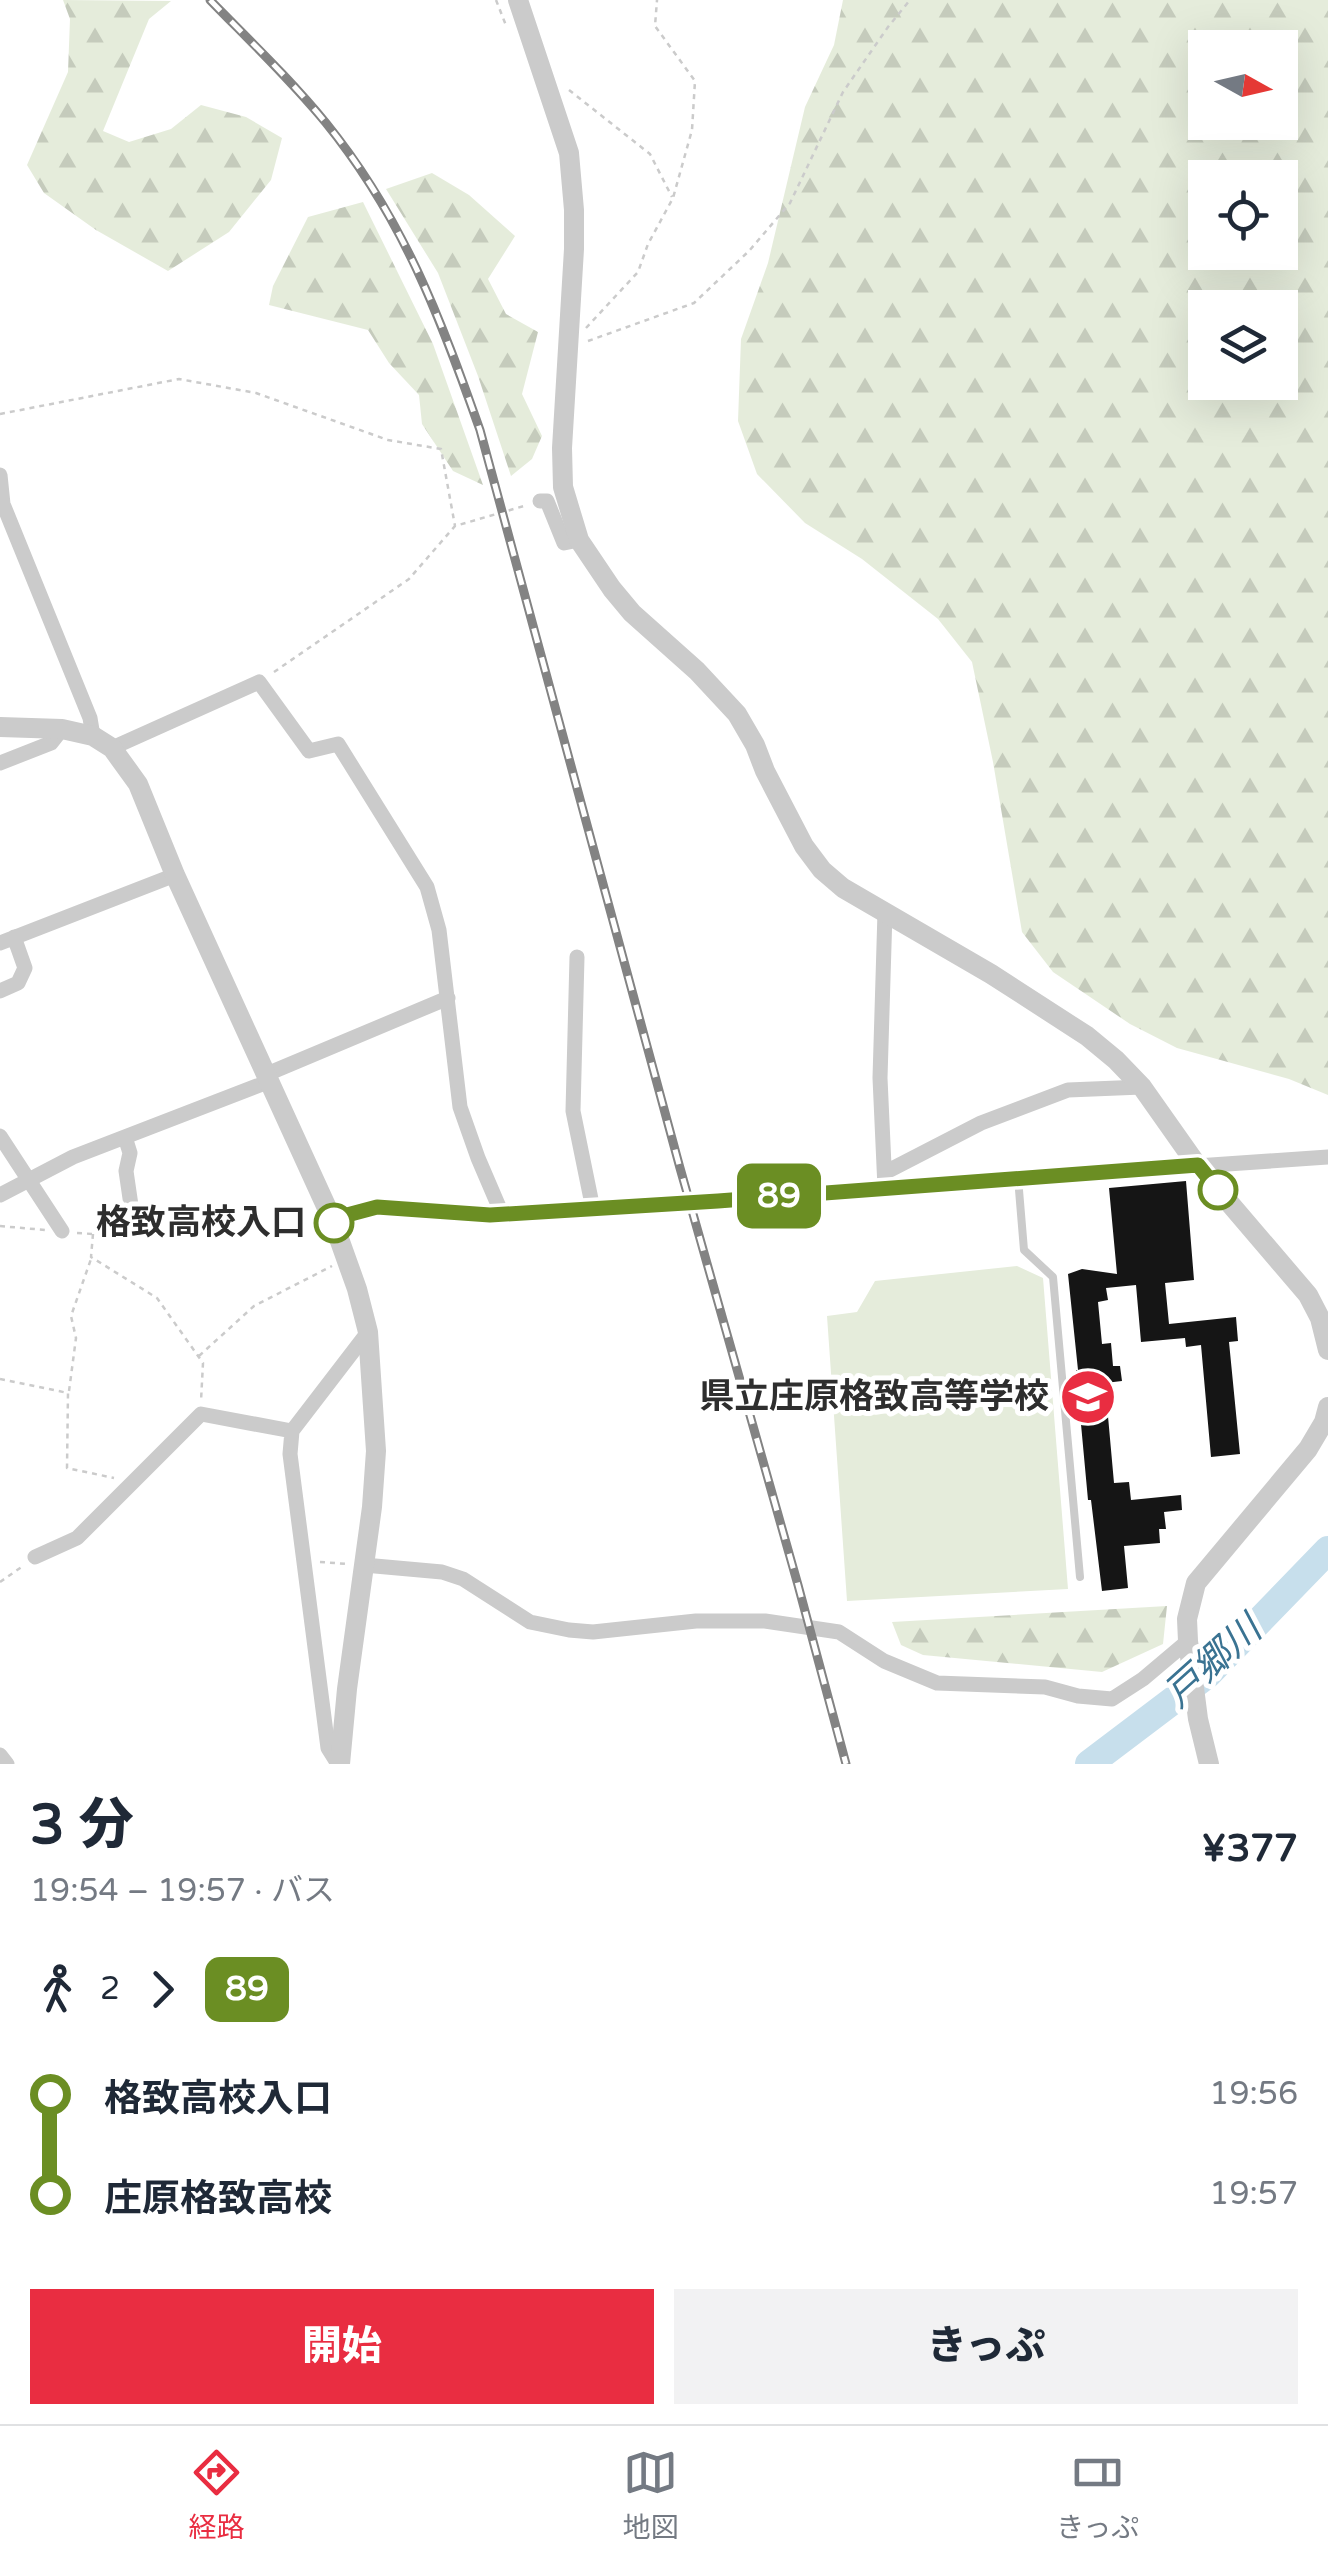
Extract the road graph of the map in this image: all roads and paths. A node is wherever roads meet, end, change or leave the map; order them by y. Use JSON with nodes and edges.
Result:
{"nodes":[{"id":1,"x":496,"y":0,"type":"edge"},
{"id":2,"x":518,"y":0,"type":"edge"},
{"id":3,"x":657,"y":0,"type":"edge"},
{"id":4,"x":910,"y":0,"type":"edge"},
{"id":5,"x":506,"y":28,"type":"dead end"},
{"id":6,"x":564,"y":86,"type":"dead end"},
{"id":7,"x":673,"y":198,"type":"junction"},
{"id":8,"x":568,"y":348,"type":"junction"},
{"id":9,"x":0,"y":414,"type":"edge"},
{"id":10,"x":0,"y":475,"type":"edge"},
{"id":11,"x":540,"y":501,"type":"joint"},
{"id":12,"x":2,"y":504,"type":"edge"},
{"id":13,"x":455,"y":526,"type":"junction"},
{"id":14,"x":578,"y":540,"type":"junction"},
{"id":15,"x":259,"y":682,"type":"junction"},
{"id":16,"x":0,"y":727,"type":"edge"},
{"id":17,"x":62,"y":729,"type":"junction"},
{"id":18,"x":93,"y":736,"type":"junction"},
{"id":19,"x":112,"y":748,"type":"junction"},
{"id":20,"x":0,"y":763,"type":"edge"},
{"id":21,"x":175,"y":874,"type":"junction"},
{"id":22,"x":885,"y":912,"type":"junction"},
{"id":23,"x":7,"y":940,"type":"edge"},
{"id":24,"x":578,"y":957,"type":"dead end"},
{"id":25,"x":0,"y":991,"type":"edge"},
{"id":26,"x":448,"y":998,"type":"junction"},
{"id":27,"x":268,"y":1078,"type":"junction"},
{"id":28,"x":1142,"y":1087,"type":"junction"},
{"id":29,"x":0,"y":1136,"type":"edge"},
{"id":30,"x":124,"y":1137,"type":"junction"},
{"id":31,"x":1328,"y":1158,"type":"edge"},
{"id":32,"x":1198,"y":1165,"type":"junction"},
{"id":33,"x":1018,"y":1178,"type":"junction"},
{"id":34,"x":27,"y":1180,"type":"junction"},
{"id":35,"x":886,"y":1180,"type":"junction"},
{"id":36,"x":0,"y":1195,"type":"edge"},
{"id":37,"x":593,"y":1209,"type":"junction"},
{"id":38,"x":502,"y":1214,"type":"junction"},
{"id":39,"x":133,"y":1219,"type":"dead end"},
{"id":40,"x":332,"y":1219,"type":"junction"},
{"id":41,"x":62,"y":1231,"type":"dead end"},
{"id":42,"x":93,"y":1234,"type":"dead end"},
{"id":43,"x":91,"y":1257,"type":"junction"},
{"id":44,"x":346,"y":1259,"type":"junction"},
{"id":45,"x":368,"y":1332,"type":"junction"},
{"id":46,"x":1328,"y":1350,"type":"edge"},
{"id":47,"x":198,"y":1356,"type":"junction"},
{"id":48,"x":0,"y":1379,"type":"edge"},
{"id":49,"x":68,"y":1393,"type":"junction"},
{"id":50,"x":1328,"y":1406,"type":"edge"},
{"id":51,"x":201,"y":1414,"type":"junction"},
{"id":52,"x":292,"y":1431,"type":"junction"},
{"id":53,"x":134,"y":1482,"type":"junction"},
{"id":54,"x":35,"y":1557,"type":"joint"},
{"id":55,"x":304,"y":1560,"type":"junction"},
{"id":56,"x":364,"y":1565,"type":"junction"},
{"id":57,"x":1080,"y":1578,"type":"dead end"},
{"id":58,"x":0,"y":1582,"type":"edge"},
{"id":59,"x":1188,"y":1640,"type":"junction"},
{"id":60,"x":0,"y":1755,"type":"edge"},
{"id":61,"x":7,"y":1764,"type":"edge"},
{"id":62,"x":339,"y":1764,"type":"edge"},
{"id":63,"x":1209,"y":1764,"type":"edge"}],
"edges":[{"from":1,"to":5,"type":"path"},
{"from":2,"to":8,"type":"street"},
{"from":3,"to":7,"type":"path"},
{"from":4,"to":8,"type":"path"},
{"from":6,"to":7,"type":"path"},
{"from":7,"to":8,"type":"path"},
{"from":8,"to":14,"type":"street"},
{"from":9,"to":13,"type":"path"},
{"from":10,"to":12,"type":"street"},
{"from":11,"to":13,"type":"path"},
{"from":11,"to":14,"type":"street"},
{"from":12,"to":18,"type":"street"},
{"from":13,"to":15,"type":"path"},
{"from":14,"to":22,"type":"street"},
{"from":15,"to":19,"type":"street"},
{"from":15,"to":26,"type":"street"},
{"from":16,"to":17,"type":"street"},
{"from":17,"to":18,"type":"street"},
{"from":17,"to":20,"type":"street"},
{"from":18,"to":19,"type":"street"},
{"from":19,"to":21,"type":"street"},
{"from":21,"to":23,"type":"street"},
{"from":21,"to":27,"type":"street"},
{"from":22,"to":28,"type":"street"},
{"from":22,"to":35,"type":"street"},
{"from":23,"to":25,"type":"street"},
{"from":24,"to":37,"type":"street"},
{"from":26,"to":27,"type":"street"},
{"from":26,"to":38,"type":"street"},
{"from":27,"to":30,"type":"street"},
{"from":27,"to":40,"type":"street"},
{"from":28,"to":32,"type":"street"},
{"from":28,"to":35,"type":"street"},
{"from":29,"to":34,"type":"street"},
{"from":30,"to":34,"type":"street"},
{"from":30,"to":39,"type":"street"},
{"from":31,"to":32,"type":"street"},
{"from":32,"to":33,"type":"street"},
{"from":32,"to":46,"type":"street"},
{"from":33,"to":35,"type":"street"},
{"from":33,"to":57,"type":"lane"},
{"from":34,"to":36,"type":"street"},
{"from":34,"to":41,"type":"street"},
{"from":35,"to":37,"type":"street"},
{"from":37,"to":38,"type":"street"},
{"from":38,"to":40,"type":"street"},
{"from":40,"to":44,"type":"street"},
{"from":42,"to":43,"type":"path"},
{"from":43,"to":47,"type":"path"},
{"from":43,"to":49,"type":"path"},
{"from":44,"to":45,"type":"street"},
{"from":44,"to":47,"type":"path"},
{"from":45,"to":52,"type":"street"},
{"from":45,"to":56,"type":"street"},
{"from":47,"to":51,"type":"path"},
{"from":48,"to":49,"type":"path"},
{"from":49,"to":53,"type":"path"},
{"from":50,"to":59,"type":"street"},
{"from":51,"to":52,"type":"street"},
{"from":51,"to":53,"type":"street"},
{"from":52,"to":55,"type":"street"},
{"from":53,"to":54,"type":"street"},
{"from":54,"to":58,"type":"path"},
{"from":55,"to":56,"type":"path"},
{"from":55,"to":62,"type":"street"},
{"from":56,"to":59,"type":"street"},
{"from":56,"to":62,"type":"street"},
{"from":59,"to":63,"type":"street"},
{"from":60,"to":61,"type":"street"}]}
